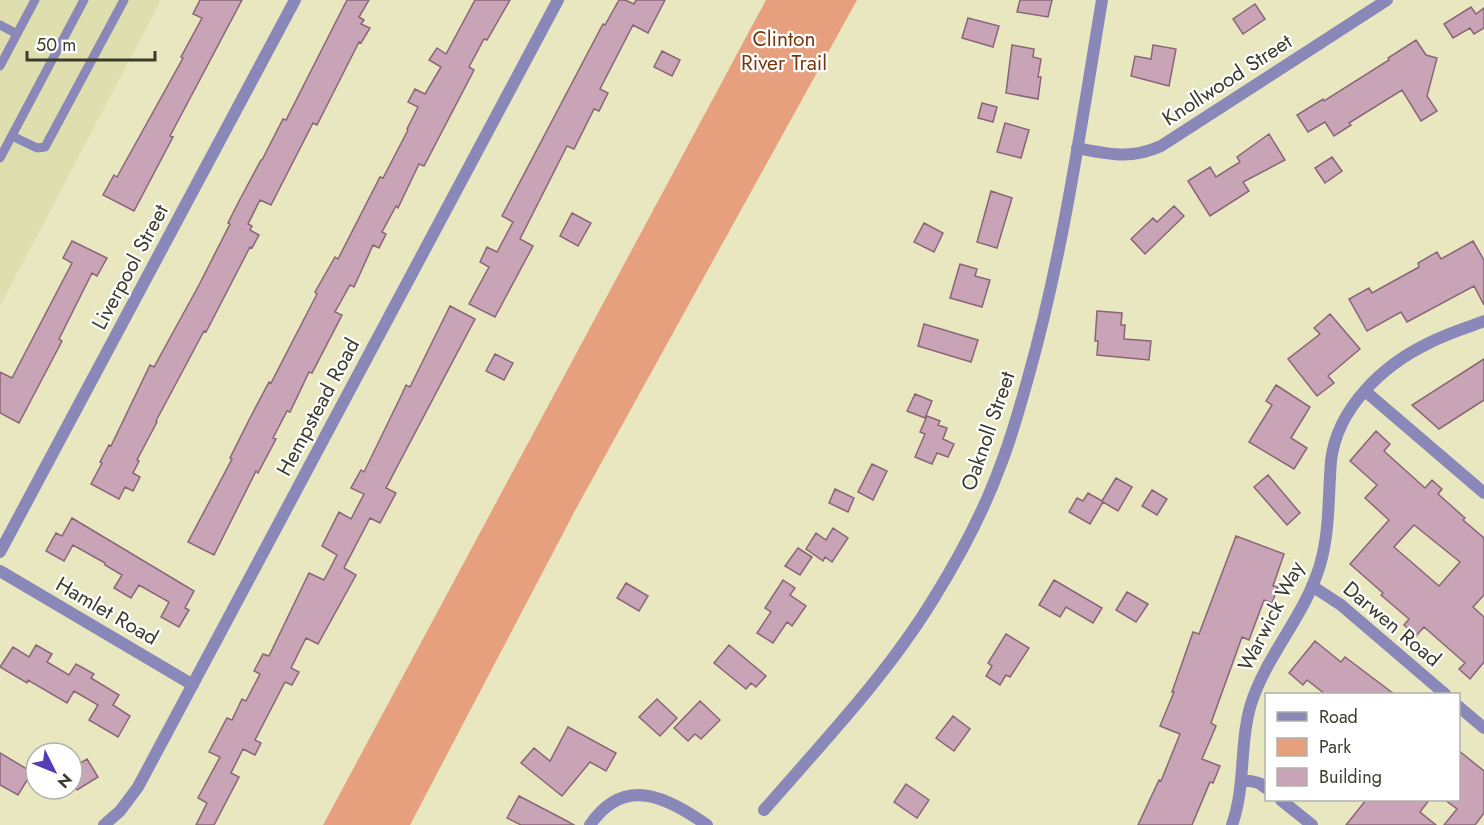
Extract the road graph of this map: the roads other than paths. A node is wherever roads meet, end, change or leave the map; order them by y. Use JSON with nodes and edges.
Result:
{"nodes":[{"id":1,"x":35,"y":0,"type":"edge"},
{"id":2,"x":84,"y":0,"type":"edge"},
{"id":3,"x":124,"y":0,"type":"edge"},
{"id":4,"x":295,"y":0,"type":"edge"},
{"id":5,"x":558,"y":0,"type":"edge"},
{"id":6,"x":1102,"y":0,"type":"edge"},
{"id":7,"x":1387,"y":0,"type":"edge"},
{"id":8,"x":0,"y":25,"type":"edge"},
{"id":9,"x":17,"y":34,"type":"junction"},
{"id":10,"x":0,"y":66,"type":"edge"},
{"id":11,"x":12,"y":135,"type":"junction"},
{"id":12,"x":1077,"y":148,"type":"junction"},
{"id":13,"x":0,"y":158,"type":"edge"},
{"id":14,"x":1484,"y":321,"type":"edge"},
{"id":15,"x":1365,"y":391,"type":"junction"},
{"id":16,"x":1484,"y":493,"type":"edge"},
{"id":17,"x":0,"y":552,"type":"edge"},
{"id":18,"x":0,"y":571,"type":"edge"},
{"id":19,"x":1312,"y":586,"type":"junction"},
{"id":20,"x":194,"y":685,"type":"junction"},
{"id":21,"x":1444,"y":693,"type":"edge"},
{"id":22,"x":1460,"y":708,"type":"edge"},
{"id":23,"x":1484,"y":728,"type":"edge"},
{"id":24,"x":1242,"y":779,"type":"junction"},
{"id":25,"x":1265,"y":787,"type":"edge"},
{"id":26,"x":1282,"y":801,"type":"edge"},
{"id":27,"x":764,"y":810,"type":"dead end"},
{"id":28,"x":104,"y":825,"type":"edge"},
{"id":29,"x":590,"y":825,"type":"edge"},
{"id":30,"x":707,"y":825,"type":"edge"},
{"id":31,"x":1232,"y":825,"type":"edge"},
{"id":32,"x":1312,"y":825,"type":"edge"}],
"edges":[{"from":1,"to":9,"type":"lane"},
{"from":2,"to":11,"type":"lane"},
{"from":3,"to":11,"type":"lane"},
{"from":4,"to":17,"type":"street","name":"Liverpool Street"},
{"from":5,"to":20,"type":"street","name":"Hempstead Road"},
{"from":6,"to":12,"type":"street","name":"Oaknoll Street"},
{"from":7,"to":12,"type":"street","name":"Knollwood Street"},
{"from":8,"to":9,"type":"lane"},
{"from":9,"to":10,"type":"lane"},
{"from":11,"to":13,"type":"lane"},
{"from":12,"to":27,"type":"street","name":"Oaknoll Street"},
{"from":14,"to":15,"type":"street","name":"Warwick Way"},
{"from":15,"to":16,"type":"street"},
{"from":15,"to":19,"type":"street","name":"Warwick Way"},
{"from":18,"to":20,"type":"street","name":"Hamlet Road"},
{"from":19,"to":21,"type":"street","name":"Darwen Road"},
{"from":19,"to":24,"type":"street","name":"Warwick Way"},
{"from":20,"to":28,"type":"street","name":"Hempstead Road"},
{"from":22,"to":23,"type":"street"},
{"from":24,"to":25,"type":"street"},
{"from":24,"to":31,"type":"street","name":"Warwick Way"},
{"from":26,"to":32,"type":"street"},
{"from":29,"to":30,"type":"street"}]}
